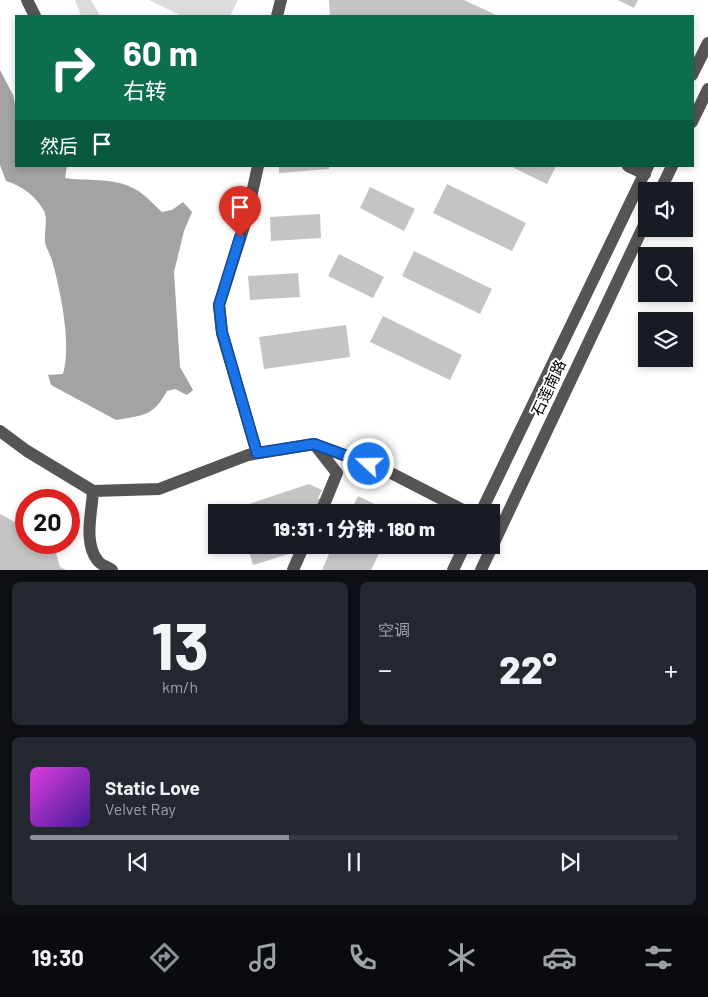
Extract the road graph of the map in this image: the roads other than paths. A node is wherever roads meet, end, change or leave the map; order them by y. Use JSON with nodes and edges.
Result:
{"nodes":[{"id":1,"x":27,"y":0,"type":"edge"},
{"id":2,"x":281,"y":0,"type":"edge"},
{"id":3,"x":34,"y":15,"type":"edge"},
{"id":4,"x":276,"y":15,"type":"edge"},
{"id":5,"x":708,"y":43,"type":"edge"},
{"id":6,"x":694,"y":71,"type":"edge"},
{"id":7,"x":708,"y":90,"type":"edge"},
{"id":8,"x":694,"y":118,"type":"edge"},
{"id":9,"x":258,"y":167,"type":"edge"},
{"id":10,"x":633,"y":167,"type":"edge"},
{"id":11,"x":672,"y":167,"type":"edge"},
{"id":12,"x":647,"y":170,"type":"edge"},
{"id":13,"x":664,"y":182,"type":"edge"},
{"id":14,"x":638,"y":237,"type":"edge"},
{"id":15,"x":0,"y":431,"type":"edge"},
{"id":16,"x":314,"y":444,"type":"junction"},
{"id":17,"x":257,"y":453,"type":"junction"},
{"id":18,"x":93,"y":491,"type":"junction"},
{"id":19,"x":324,"y":504,"type":"edge"},
{"id":20,"x":451,"y":504,"type":"edge"},
{"id":21,"x":485,"y":504,"type":"edge"},
{"id":22,"x":300,"y":554,"type":"edge"},
{"id":23,"x":461,"y":554,"type":"edge"},
{"id":24,"x":112,"y":570,"type":"edge"},
{"id":25,"x":293,"y":570,"type":"edge"},
{"id":26,"x":453,"y":570,"type":"edge"},
{"id":27,"x":481,"y":570,"type":"edge"}],
"edges":[{"from":1,"to":3,"type":"street"},
{"from":2,"to":4,"type":"street"},
{"from":5,"to":6,"type":"street"},
{"from":7,"to":8,"type":"street"},
{"from":9,"to":17,"type":"street"},
{"from":10,"to":12,"type":"street"},
{"from":11,"to":13,"type":"street"},
{"from":12,"to":21,"type":"street","name":"石莲南路"},
{"from":14,"to":27,"type":"street","name":"石莲南路"},
{"from":15,"to":18,"type":"street"},
{"from":16,"to":17,"type":"street"},
{"from":16,"to":19,"type":"street"},
{"from":16,"to":20,"type":"street"},
{"from":17,"to":18,"type":"street"},
{"from":18,"to":24,"type":"street"},
{"from":22,"to":25,"type":"street"},
{"from":23,"to":26,"type":"street"}]}
